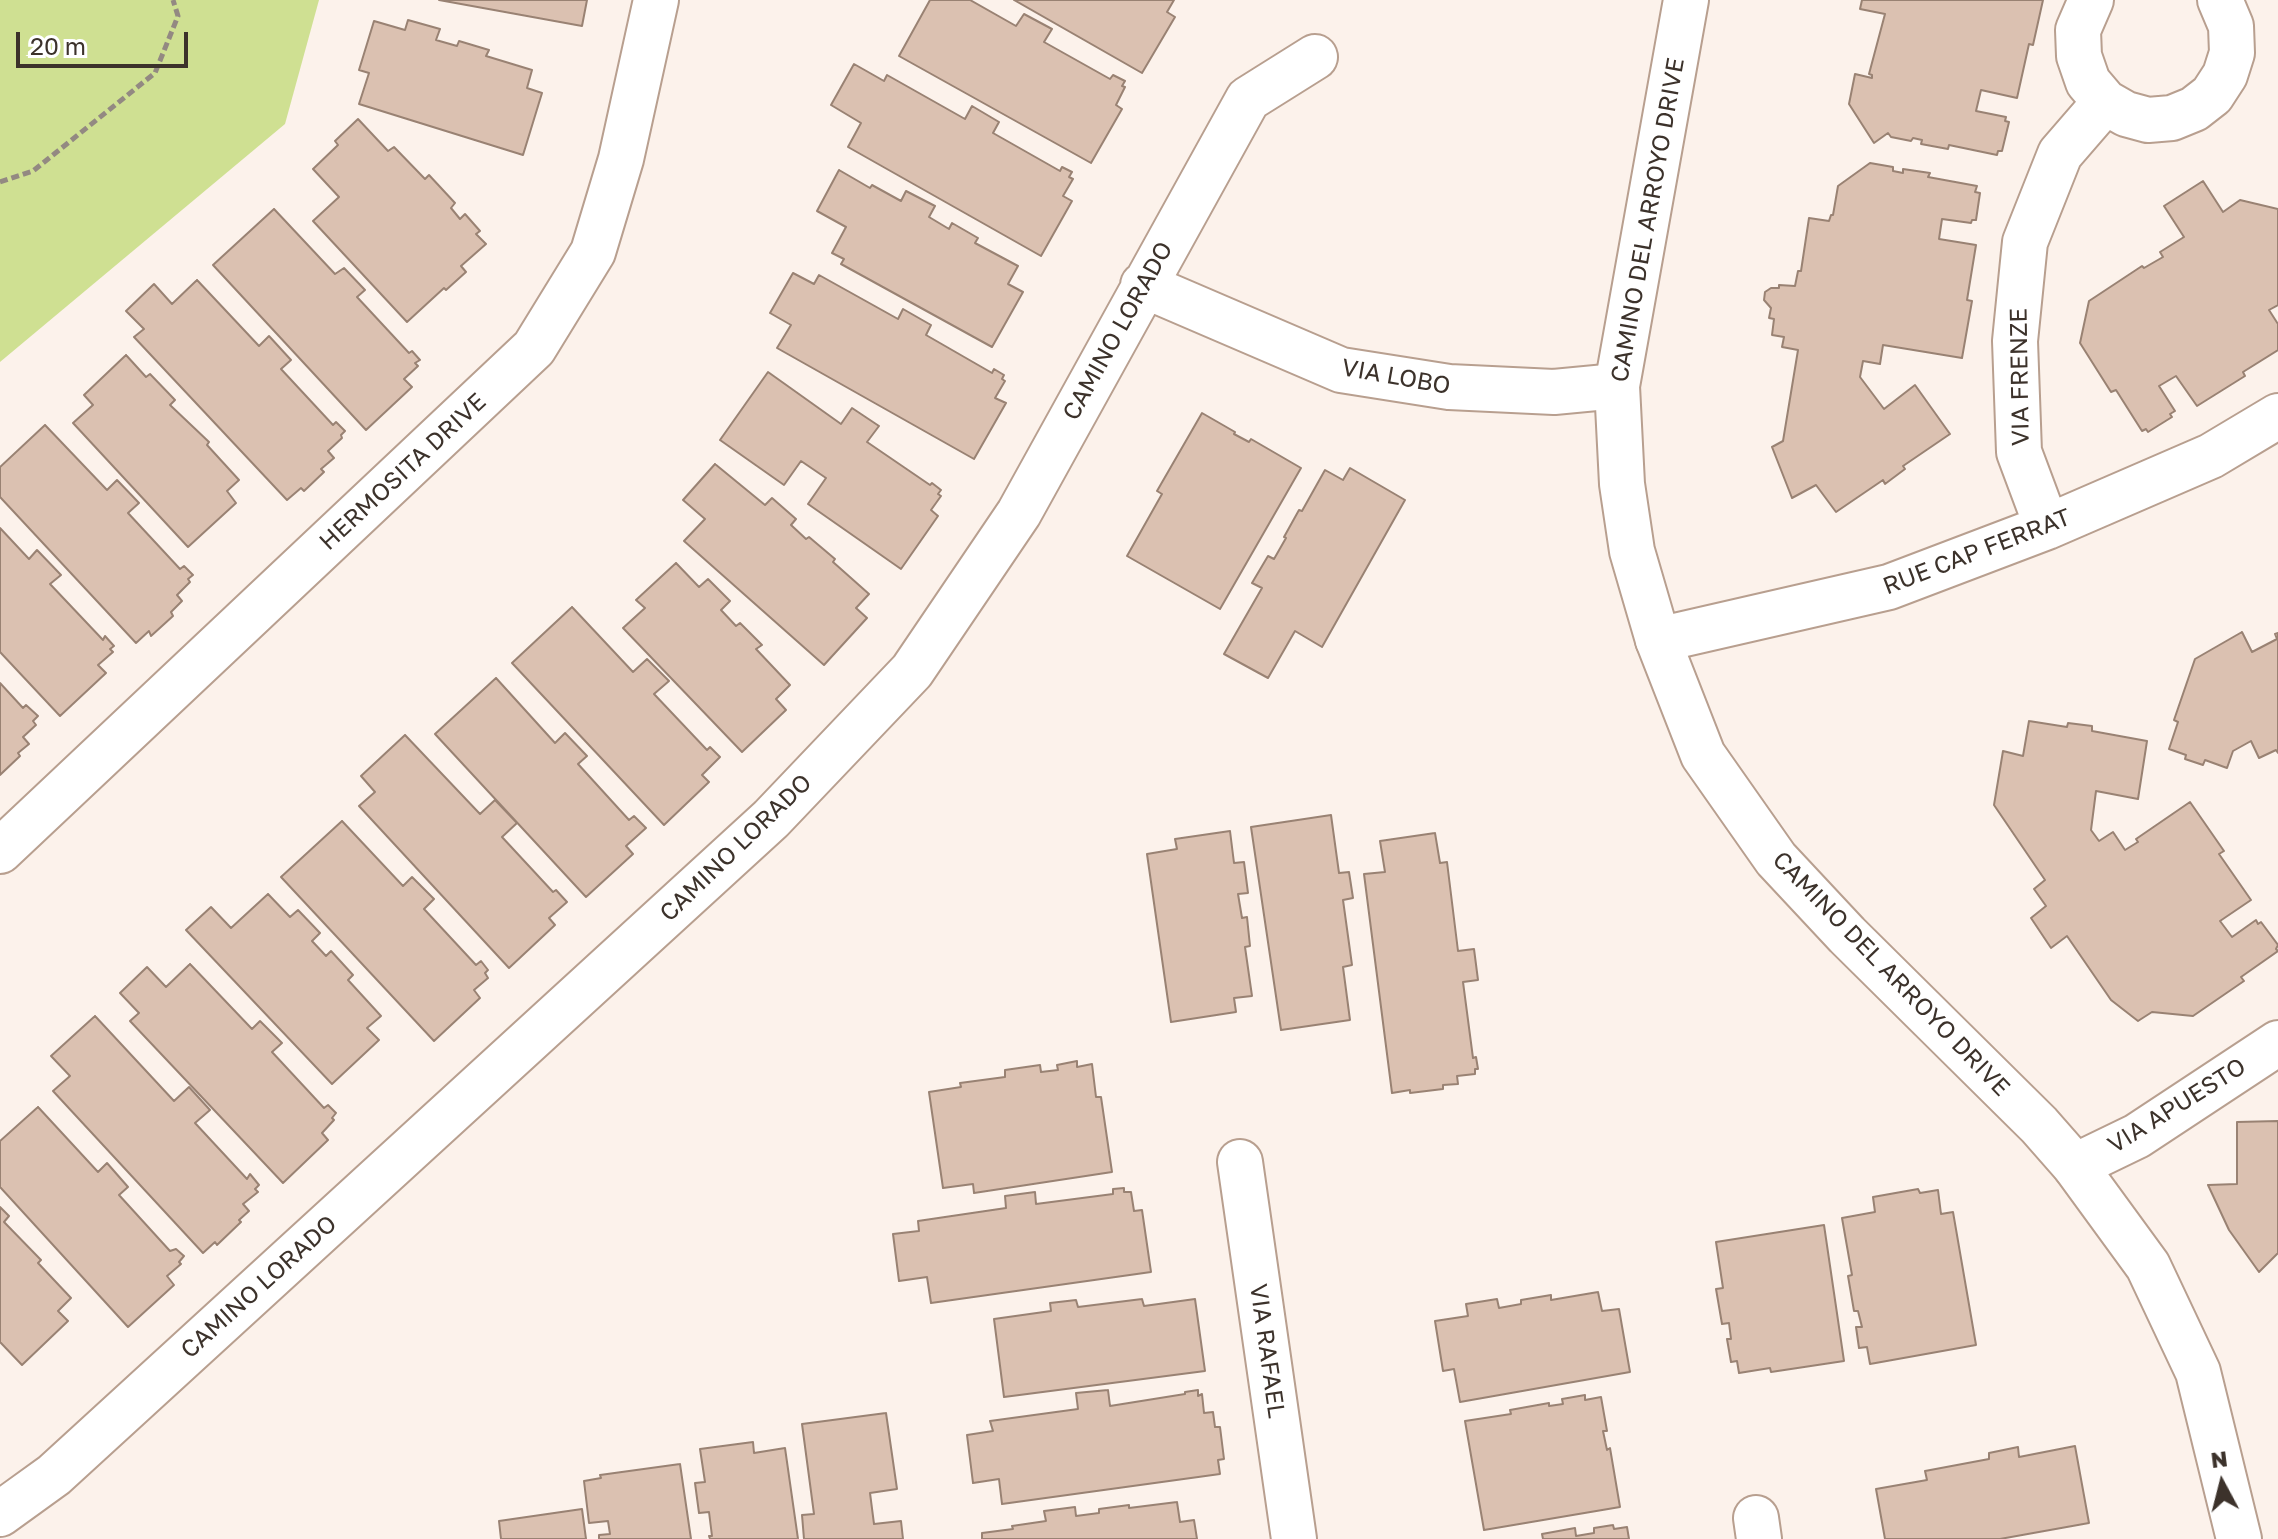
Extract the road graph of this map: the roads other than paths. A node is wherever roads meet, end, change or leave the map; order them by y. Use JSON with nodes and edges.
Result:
{"nodes":[{"id":1,"x":656,"y":0,"type":"edge"},
{"id":2,"x":1686,"y":0,"type":"edge"},
{"id":3,"x":2091,"y":0,"type":"edge"},
{"id":4,"x":2220,"y":0,"type":"edge"},
{"id":5,"x":1315,"y":57,"type":"dead end"},
{"id":6,"x":2105,"y":102,"type":"junction"},
{"id":7,"x":1143,"y":285,"type":"junction"},
{"id":8,"x":1617,"y":386,"type":"junction"},
{"id":9,"x":2278,"y":416,"type":"edge"},
{"id":10,"x":2047,"y":527,"type":"junction"},
{"id":11,"x":1658,"y":640,"type":"junction"},
{"id":12,"x":0,"y":851,"type":"edge"},
{"id":13,"x":2278,"y":1043,"type":"edge"},
{"id":14,"x":1240,"y":1162,"type":"dead end"},
{"id":15,"x":2075,"y":1166,"type":"junction"},
{"id":16,"x":0,"y":1514,"type":"edge"},
{"id":17,"x":1294,"y":1539,"type":"edge"},
{"id":18,"x":2239,"y":1539,"type":"edge"}],
"edges":[{"from":1,"to":12,"type":"street","name":"HERMOSITA DRIVE"},
{"from":2,"to":8,"type":"street","name":"CAMINO DEL ARROYO DRIVE"},
{"from":3,"to":6,"type":"street"},
{"from":4,"to":6,"type":"street"},
{"from":5,"to":7,"type":"street","name":"CAMINO LORADO"},
{"from":6,"to":10,"type":"street","name":"VIA FRENZE"},
{"from":7,"to":8,"type":"street","name":"VIA LOBO"},
{"from":7,"to":16,"type":"street","name":"CAMINO LORADO"},
{"from":8,"to":11,"type":"street","name":"CAMINO DEL ARROYO DRIVE"},
{"from":9,"to":10,"type":"street","name":"RUE CAP FERRAT"},
{"from":10,"to":11,"type":"street","name":"RUE CAP FERRAT"},
{"from":11,"to":15,"type":"street","name":"CAMINO DEL ARROYO DRIVE"},
{"from":13,"to":15,"type":"street","name":"VIA APUESTO"},
{"from":14,"to":17,"type":"street","name":"VIA RAFAEL"},
{"from":15,"to":18,"type":"street","name":"CAMINO DEL ARROYO DRIVE"}]}
